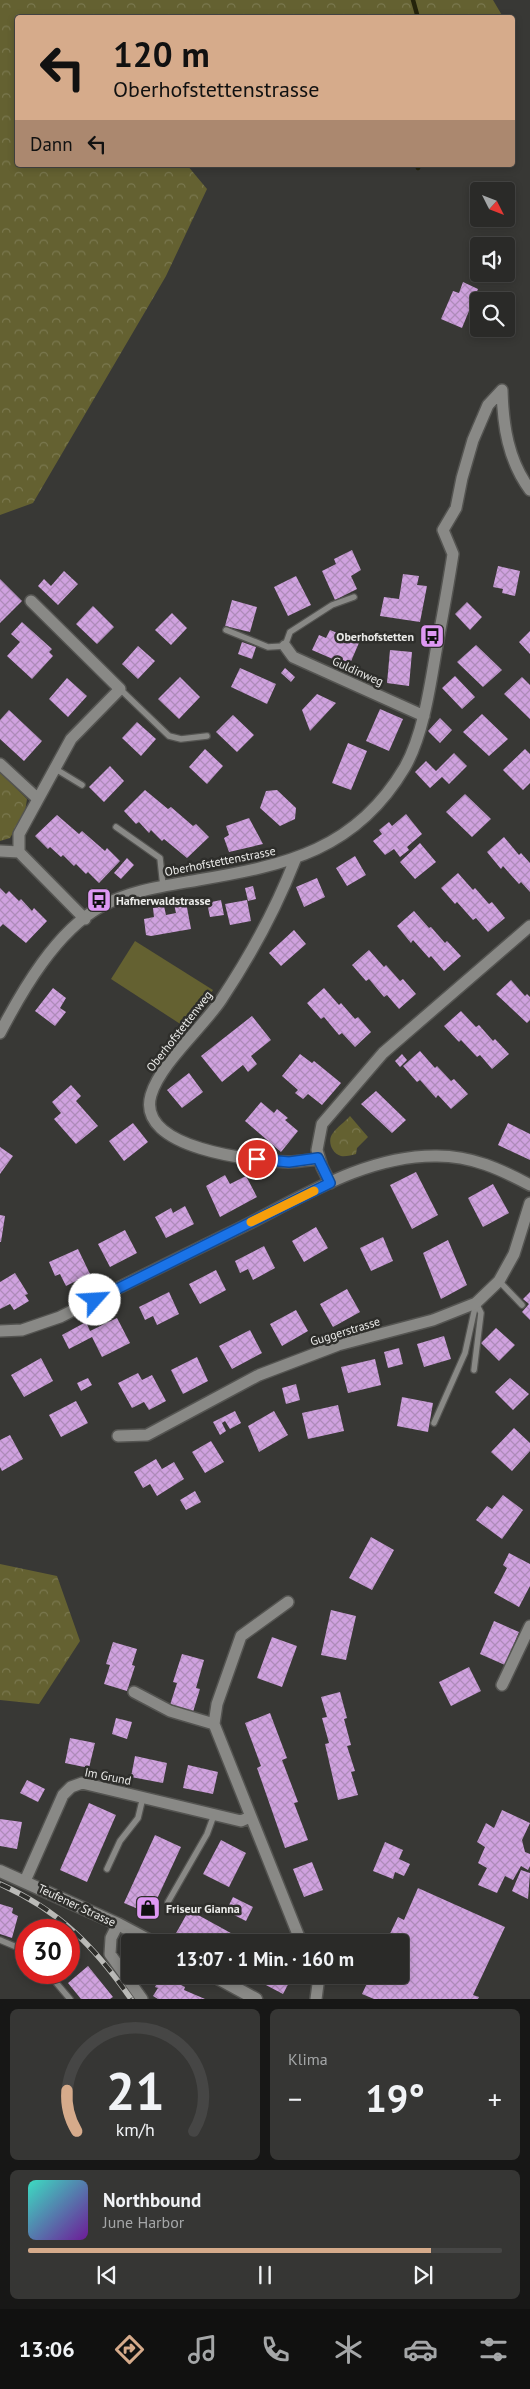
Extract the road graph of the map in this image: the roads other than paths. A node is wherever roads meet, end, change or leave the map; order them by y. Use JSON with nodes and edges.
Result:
{"nodes":[{"id":1,"x":530,"y":490,"type":"edge"},
{"id":2,"x":354,"y":597,"type":"dead end"},
{"id":3,"x":31,"y":602,"type":"dead end"},
{"id":4,"x":226,"y":630,"type":"dead end"},
{"id":5,"x":285,"y":646,"type":"junction"},
{"id":6,"x":120,"y":688,"type":"junction"},
{"id":7,"x":424,"y":716,"type":"junction"},
{"id":8,"x":206,"y":736,"type":"dead end"},
{"id":9,"x":0,"y":764,"type":"edge"},
{"id":10,"x":54,"y":768,"type":"junction"},
{"id":11,"x":82,"y":785,"type":"dead end"},
{"id":12,"x":38,"y":799,"type":"junction"},
{"id":13,"x":116,"y":827,"type":"dead end"},
{"id":14,"x":0,"y":851,"type":"edge"},
{"id":15,"x":19,"y":852,"type":"junction"},
{"id":16,"x":295,"y":860,"type":"junction"},
{"id":17,"x":163,"y":886,"type":"junction"},
{"id":18,"x":85,"y":919,"type":"junction"},
{"id":19,"x":530,"y":926,"type":"edge"},
{"id":20,"x":0,"y":1033,"type":"edge"},
{"id":21,"x":318,"y":1158,"type":"junction"},
{"id":22,"x":330,"y":1183,"type":"junction"},
{"id":23,"x":530,"y":1185,"type":"edge"},
{"id":24,"x":530,"y":1203,"type":"edge"},
{"id":25,"x":499,"y":1281,"type":"junction"},
{"id":26,"x":476,"y":1303,"type":"junction"},
{"id":27,"x":522,"y":1305,"type":"dead end"},
{"id":28,"x":0,"y":1331,"type":"edge"},
{"id":29,"x":474,"y":1370,"type":"dead end"},
{"id":30,"x":434,"y":1423,"type":"dead end"},
{"id":31,"x":118,"y":1436,"type":"dead end"},
{"id":32,"x":288,"y":1602,"type":"dead end"},
{"id":33,"x":530,"y":1626,"type":"edge"},
{"id":34,"x":502,"y":1685,"type":"dead end"},
{"id":35,"x":134,"y":1692,"type":"dead end"},
{"id":36,"x":214,"y":1724,"type":"junction"},
{"id":37,"x":143,"y":1797,"type":"junction"},
{"id":38,"x":214,"y":1815,"type":"junction"},
{"id":39,"x":250,"y":1817,"type":"junction"},
{"id":40,"x":107,"y":1869,"type":"dead end"},
{"id":41,"x":0,"y":1871,"type":"edge"},
{"id":42,"x":25,"y":1881,"type":"junction"},
{"id":43,"x":168,"y":1902,"type":"dead end"},
{"id":44,"x":118,"y":1924,"type":"junction"},
{"id":45,"x":137,"y":1934,"type":"edge"},
{"id":46,"x":298,"y":1934,"type":"edge"},
{"id":47,"x":0,"y":1940,"type":"edge"},
{"id":48,"x":15,"y":1946,"type":"edge"},
{"id":49,"x":57,"y":1984,"type":"edge"},
{"id":50,"x":228,"y":1984,"type":"edge"},
{"id":51,"x":318,"y":1984,"type":"edge"},
{"id":52,"x":70,"y":1999,"type":"edge"},
{"id":53,"x":142,"y":1999,"type":"edge"},
{"id":54,"x":256,"y":1999,"type":"edge"},
{"id":55,"x":316,"y":1999,"type":"edge"}],
"edges":[{"from":1,"to":7,"type":"street","name":"Oberhofstettenstrasse"},
{"from":2,"to":5,"type":"lane"},
{"from":3,"to":6,"type":"street"},
{"from":4,"to":5,"type":"lane"},
{"from":5,"to":7,"type":"street","name":"Guldinweg"},
{"from":6,"to":8,"type":"lane"},
{"from":6,"to":10,"type":"street"},
{"from":7,"to":16,"type":"street","name":"Oberhofstettenstrasse"},
{"from":9,"to":12,"type":"street"},
{"from":10,"to":11,"type":"lane"},
{"from":10,"to":12,"type":"street"},
{"from":12,"to":15,"type":"street"},
{"from":13,"to":17,"type":"lane"},
{"from":14,"to":15,"type":"street"},
{"from":15,"to":18,"type":"street"},
{"from":16,"to":17,"type":"street","name":"Oberhofstettenstrasse"},
{"from":16,"to":21,"type":"street","name":"Oberhofstettenweg"},
{"from":17,"to":18,"type":"street","name":"Oberhofstettenstrasse"},
{"from":18,"to":20,"type":"street","name":"Oberhofstettenstrasse"},
{"from":19,"to":21,"type":"street"},
{"from":21,"to":22,"type":"street"},
{"from":22,"to":23,"type":"street"},
{"from":22,"to":28,"type":"street"},
{"from":24,"to":25,"type":"street","name":"Guggerstrasse"},
{"from":25,"to":26,"type":"street","name":"Guggerstrasse"},
{"from":25,"to":27,"type":"lane"},
{"from":26,"to":29,"type":"lane"},
{"from":26,"to":30,"type":"lane"},
{"from":26,"to":31,"type":"street","name":"Guggerstrasse"},
{"from":32,"to":36,"type":"street"},
{"from":33,"to":34,"type":"street"},
{"from":35,"to":36,"type":"street"},
{"from":36,"to":39,"type":"street"},
{"from":37,"to":38,"type":"street","name":"Im Grund"},
{"from":37,"to":40,"type":"lane"},
{"from":37,"to":42,"type":"street","name":"Im Grund"},
{"from":38,"to":39,"type":"street","name":"Im Grund"},
{"from":38,"to":43,"type":"lane"},
{"from":39,"to":46,"type":"street"},
{"from":41,"to":42,"type":"main road","name":"Teufener Strasse"},
{"from":42,"to":44,"type":"main road","name":"Teufener Strasse"},
{"from":44,"to":45,"type":"main road","name":"Teufener Strasse"},
{"from":44,"to":53,"type":"street"},
{"from":47,"to":48,"type":"lane"},
{"from":49,"to":52,"type":"lane"},
{"from":50,"to":54,"type":"main road"},
{"from":51,"to":55,"type":"street"}]}
